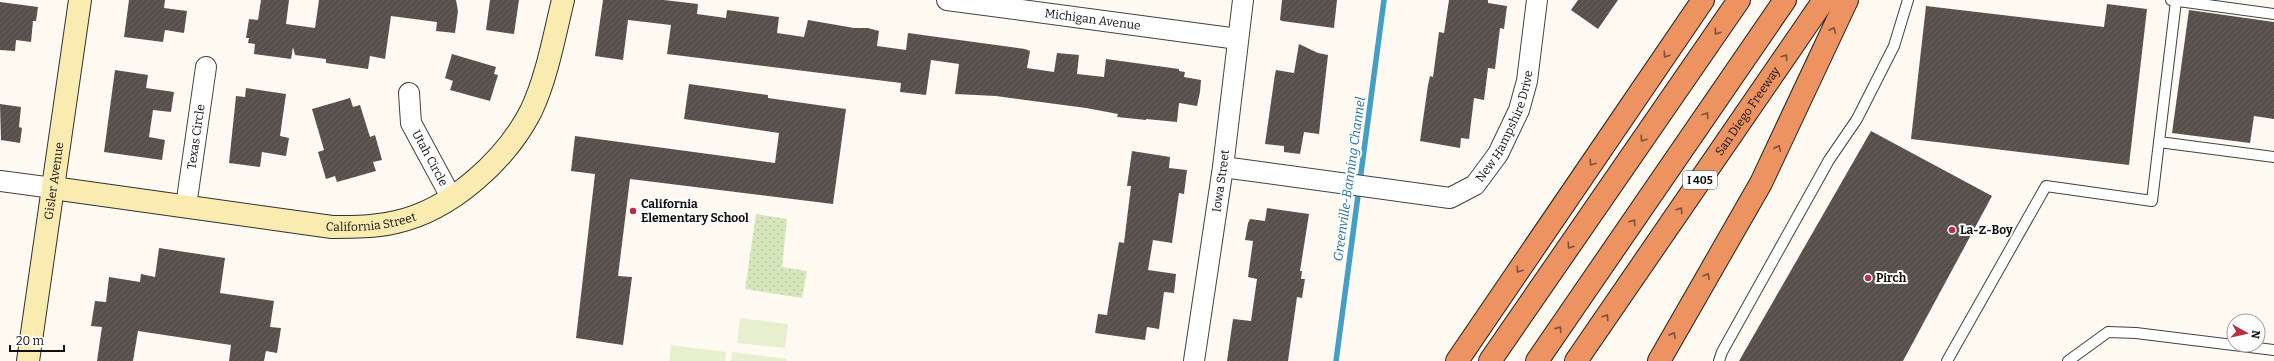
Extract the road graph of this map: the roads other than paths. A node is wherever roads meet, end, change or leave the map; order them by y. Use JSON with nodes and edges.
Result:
{"nodes":[{"id":1,"x":80,"y":0,"type":"edge"},
{"id":2,"x":563,"y":0,"type":"edge"},
{"id":3,"x":947,"y":0,"type":"edge"},
{"id":4,"x":1243,"y":0,"type":"edge"},
{"id":5,"x":1537,"y":0,"type":"edge"},
{"id":6,"x":1703,"y":0,"type":"edge"},
{"id":7,"x":1739,"y":0,"type":"edge"},
{"id":8,"x":1785,"y":0,"type":"edge"},
{"id":9,"x":1824,"y":0,"type":"edge"},
{"id":10,"x":1847,"y":0,"type":"edge"},
{"id":11,"x":1908,"y":0,"type":"edge"},
{"id":12,"x":2173,"y":0,"type":"edge"},
{"id":13,"x":2274,"y":14,"type":"edge"},
{"id":14,"x":1238,"y":39,"type":"junction"},
{"id":15,"x":206,"y":68,"type":"dead end"},
{"id":16,"x":409,"y":94,"type":"dead end"},
{"id":17,"x":2158,"y":142,"type":"junction"},
{"id":18,"x":2274,"y":158,"type":"edge"},
{"id":19,"x":1223,"y":167,"type":"junction"},
{"id":20,"x":0,"y":180,"type":"edge"},
{"id":21,"x":53,"y":188,"type":"junction"},
{"id":22,"x":451,"y":197,"type":"junction"},
{"id":23,"x":186,"y":206,"type":"junction"},
{"id":24,"x":2274,"y":350,"type":"edge"},
{"id":25,"x":28,"y":361,"type":"edge"},
{"id":26,"x":1194,"y":361,"type":"edge"},
{"id":27,"x":1457,"y":361,"type":"edge"},
{"id":28,"x":1490,"y":361,"type":"edge"},
{"id":29,"x":1537,"y":361,"type":"edge"},
{"id":30,"x":1576,"y":361,"type":"edge"},
{"id":31,"x":1659,"y":361,"type":"edge"},
{"id":32,"x":1719,"y":361,"type":"edge"},
{"id":33,"x":1947,"y":361,"type":"edge"},
{"id":34,"x":2068,"y":361,"type":"edge"}],
"edges":[{"from":1,"to":21,"type":"street","name":"Gisler Avenue"},
{"from":2,"to":22,"type":"street","name":"California Street"},
{"from":3,"to":14,"type":"street","name":"Michigan Avenue"},
{"from":4,"to":14,"type":"street","name":"Iowa Street"},
{"from":5,"to":19,"type":"street","name":"New Hampshire Drive"},
{"from":6,"to":27,"type":"highway","one_way":true},
{"from":7,"to":28,"type":"highway","one_way":true},
{"from":29,"to":8,"type":"highway","one_way":true},
{"from":30,"to":9,"type":"highway","name":"San Diego Freeway","number":"I 405","one_way":true},
{"from":31,"to":10,"type":"highway","one_way":true},
{"from":11,"to":32,"type":"lane"},
{"from":12,"to":13,"type":"lane"},
{"from":12,"to":17,"type":"lane"},
{"from":14,"to":19,"type":"street","name":"Iowa Street"},
{"from":15,"to":23,"type":"street","name":"Texas Circle"},
{"from":16,"to":22,"type":"street","name":"Utah Circle"},
{"from":17,"to":18,"type":"lane"},
{"from":17,"to":33,"type":"lane"},
{"from":19,"to":26,"type":"street","name":"Iowa Street"},
{"from":20,"to":21,"type":"street"},
{"from":21,"to":23,"type":"street","name":"California Street"},
{"from":21,"to":25,"type":"street","name":"Gisler Avenue"},
{"from":22,"to":23,"type":"street","name":"California Street"},
{"from":24,"to":34,"type":"lane"}]}
